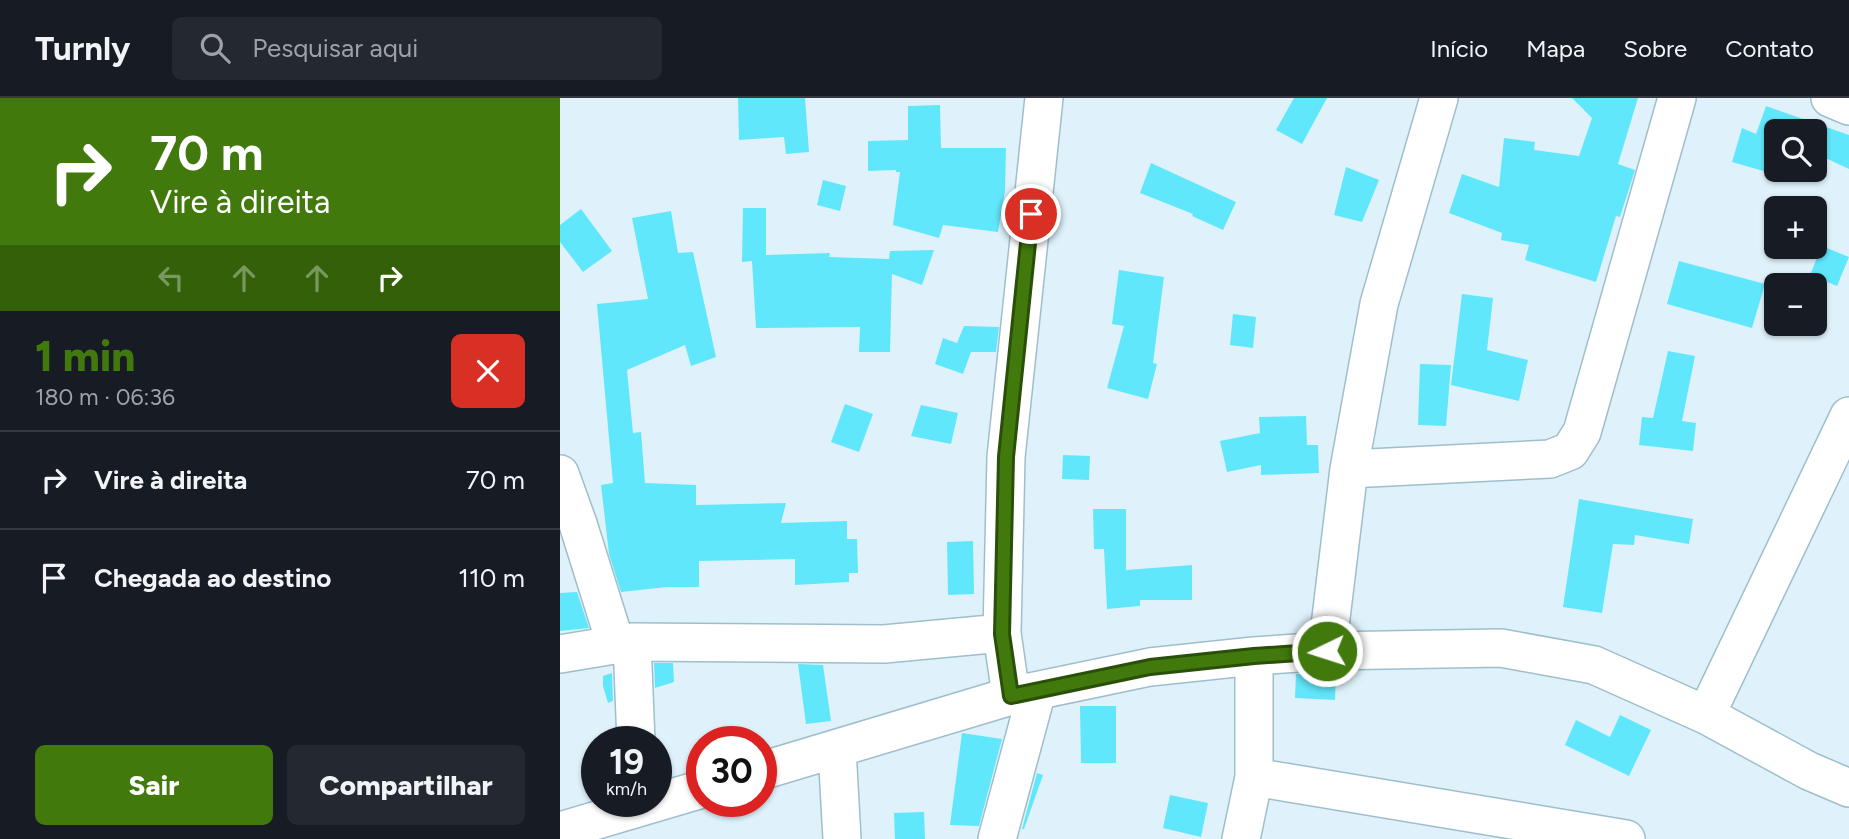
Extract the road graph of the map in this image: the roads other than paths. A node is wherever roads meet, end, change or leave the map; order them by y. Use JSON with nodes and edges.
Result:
{"nodes":[{"id":1,"x":1044,"y":98,"type":"edge"},
{"id":2,"x":1439,"y":98,"type":"edge"},
{"id":3,"x":1677,"y":98,"type":"edge"},
{"id":4,"x":1830,"y":98,"type":"edge"},
{"id":5,"x":1849,"y":106,"type":"edge"},
{"id":6,"x":1849,"y":416,"type":"edge"},
{"id":7,"x":1349,"y":469,"type":"junction"},
{"id":8,"x":560,"y":474,"type":"edge"},
{"id":9,"x":1002,"y":634,"type":"junction"},
{"id":10,"x":624,"y":644,"type":"junction"},
{"id":11,"x":1327,"y":651,"type":"junction"},
{"id":12,"x":560,"y":654,"type":"edge"},
{"id":13,"x":1254,"y":656,"type":"junction"},
{"id":14,"x":1024,"y":694,"type":"junction"},
{"id":15,"x":1706,"y":715,"type":"junction"},
{"id":16,"x":634,"y":726,"type":"edge"},
{"id":17,"x":837,"y":749,"type":"junction"},
{"id":18,"x":777,"y":766,"type":"edge"},
{"id":19,"x":1254,"y":777,"type":"junction"},
{"id":20,"x":1849,"y":788,"type":"edge"},
{"id":21,"x":634,"y":817,"type":"edge"},
{"id":22,"x":560,"y":831,"type":"edge"},
{"id":23,"x":842,"y":839,"type":"edge"},
{"id":24,"x":997,"y":839,"type":"edge"},
{"id":25,"x":1241,"y":839,"type":"edge"},
{"id":26,"x":1626,"y":839,"type":"edge"}],
"edges":[{"from":1,"to":9,"type":"street"},
{"from":2,"to":7,"type":"street"},
{"from":3,"to":7,"type":"street"},
{"from":4,"to":5,"type":"street"},
{"from":6,"to":15,"type":"street"},
{"from":7,"to":11,"type":"street"},
{"from":8,"to":10,"type":"street"},
{"from":9,"to":10,"type":"street"},
{"from":9,"to":14,"type":"street"},
{"from":10,"to":12,"type":"street"},
{"from":10,"to":16,"type":"street"},
{"from":11,"to":13,"type":"street"},
{"from":11,"to":15,"type":"street"},
{"from":13,"to":14,"type":"street"},
{"from":13,"to":19,"type":"street"},
{"from":14,"to":17,"type":"street"},
{"from":14,"to":24,"type":"street"},
{"from":15,"to":20,"type":"street"},
{"from":17,"to":18,"type":"street"},
{"from":17,"to":23,"type":"street"},
{"from":19,"to":25,"type":"street"},
{"from":19,"to":26,"type":"street"},
{"from":21,"to":22,"type":"street"}]}
